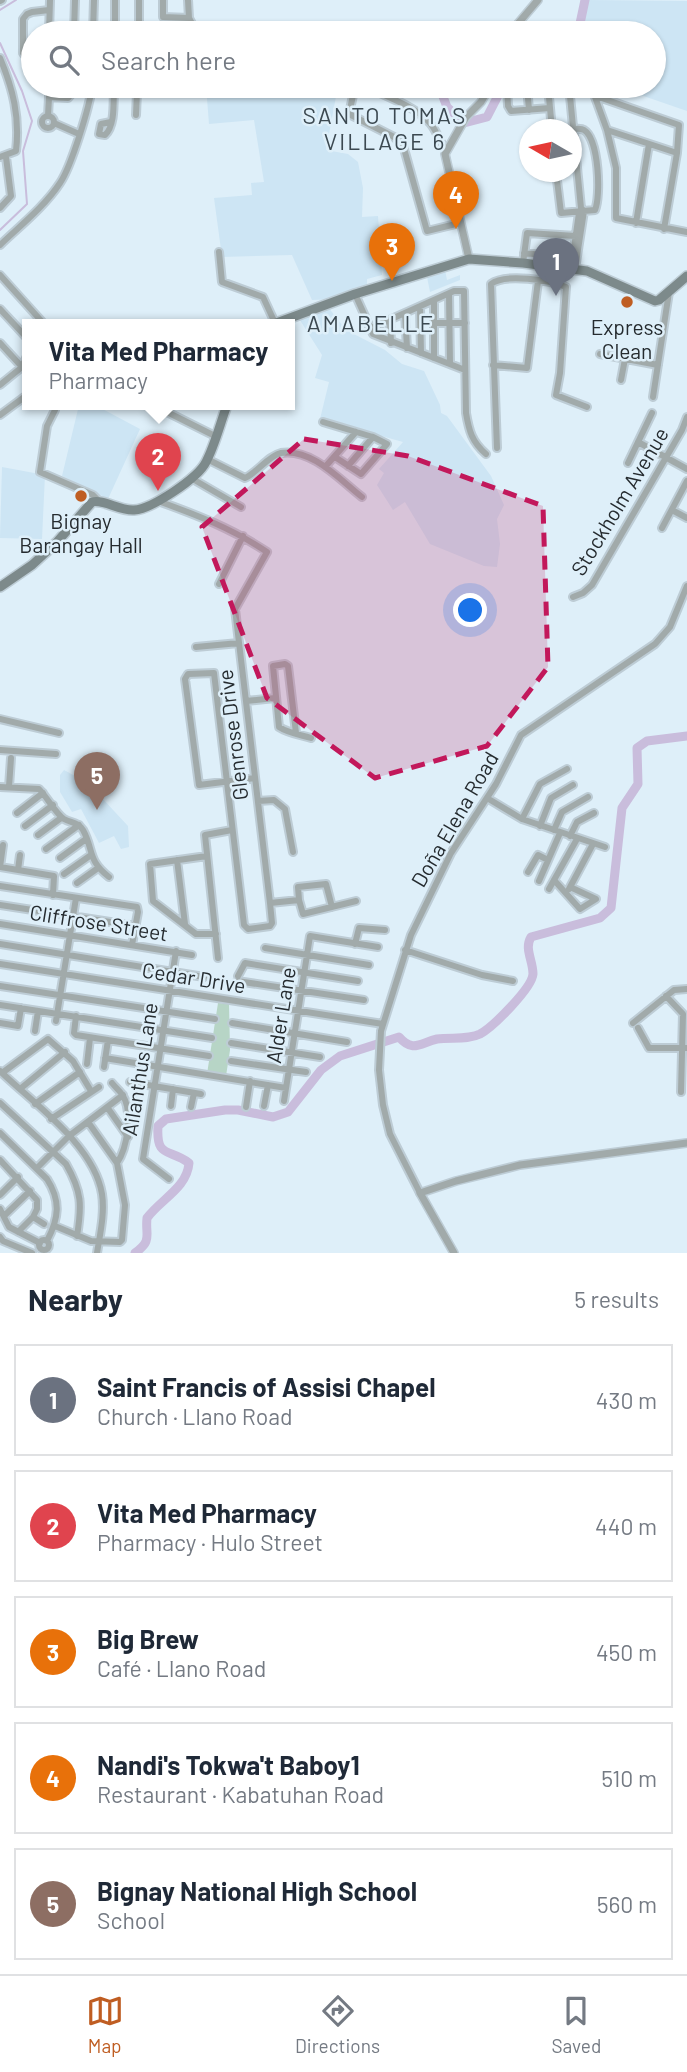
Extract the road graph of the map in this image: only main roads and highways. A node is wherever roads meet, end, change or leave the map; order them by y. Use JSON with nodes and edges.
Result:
{"nodes":[{"id":1,"x":687,"y":276,"type":"edge"},
{"id":2,"x":286,"y":319,"type":"edge"},
{"id":3,"x":225,"y":410,"type":"edge"},
{"id":4,"x":0,"y":587,"type":"edge"}],
"edges":[{"from":1,"to":2,"type":"main road"},
{"from":3,"to":4,"type":"main road"}]}
